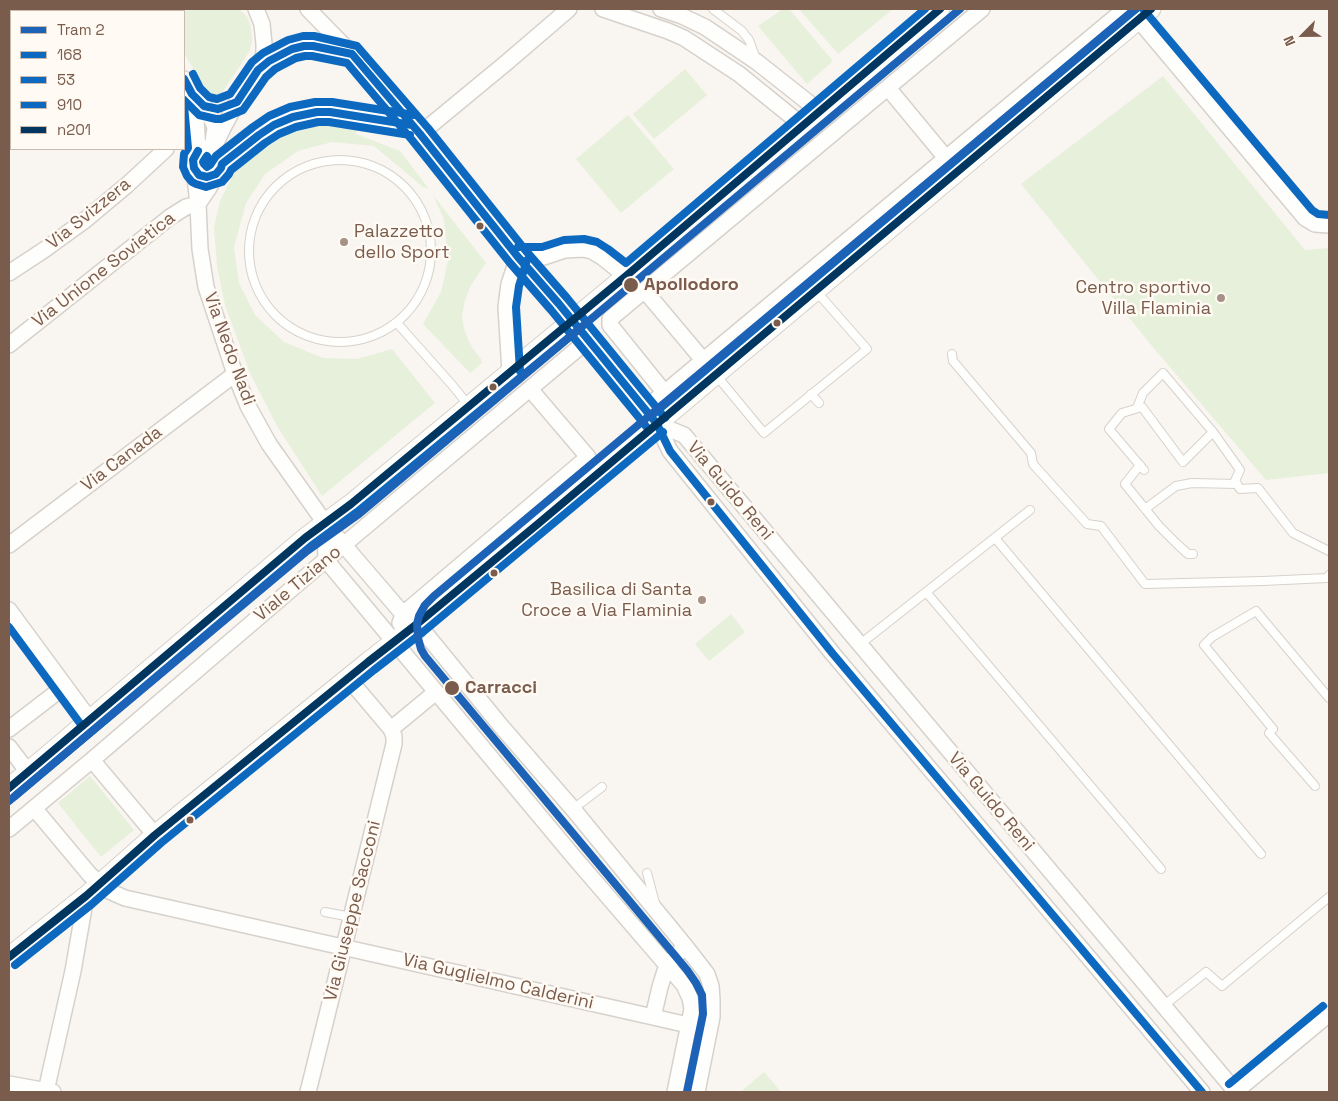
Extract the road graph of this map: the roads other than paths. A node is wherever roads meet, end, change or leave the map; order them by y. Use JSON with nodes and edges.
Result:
{"nodes":[{"id":1,"x":308,"y":9,"type":"edge"},
{"id":2,"x":569,"y":9,"type":"edge"},
{"id":3,"x":603,"y":9,"type":"edge"},
{"id":4,"x":661,"y":9,"type":"edge"},
{"id":5,"x":713,"y":9,"type":"edge"},
{"id":6,"x":940,"y":9,"type":"edge"},
{"id":7,"x":982,"y":9,"type":"edge"},
{"id":8,"x":260,"y":10,"type":"edge"},
{"id":9,"x":1136,"y":11,"type":"edge"},
{"id":10,"x":708,"y":29,"type":"junction"},
{"id":11,"x":696,"y":46,"type":"junction"},
{"id":12,"x":352,"y":54,"type":"junction"},
{"id":13,"x":757,"y":62,"type":"junction"},
{"id":14,"x":258,"y":70,"type":"junction"},
{"id":15,"x":185,"y":81,"type":"edge"},
{"id":16,"x":888,"y":88,"type":"junction"},
{"id":17,"x":192,"y":94,"type":"junction"},
{"id":18,"x":237,"y":102,"type":"junction"},
{"id":19,"x":204,"y":106,"type":"junction"},
{"id":20,"x":819,"y":111,"type":"junction"},
{"id":21,"x":802,"y":125,"type":"junction"},
{"id":22,"x":416,"y":130,"type":"junction"},
{"id":23,"x":185,"y":142,"type":"edge"},
{"id":24,"x":165,"y":150,"type":"edge"},
{"id":25,"x":202,"y":154,"type":"junction"},
{"id":26,"x":946,"y":158,"type":"junction"},
{"id":27,"x":219,"y":169,"type":"junction"},
{"id":28,"x":198,"y":204,"type":"junction"},
{"id":29,"x":1329,"y":225,"type":"edge"},
{"id":30,"x":518,"y":257,"type":"junction"},
{"id":31,"x":9,"y":273,"type":"edge"},
{"id":32,"x":626,"y":276,"type":"junction"},
{"id":33,"x":645,"y":291,"type":"junction"},
{"id":34,"x":816,"y":291,"type":"junction"},
{"id":35,"x":572,"y":321,"type":"junction"},
{"id":36,"x":396,"y":322,"type":"junction"},
{"id":37,"x":588,"y":340,"type":"junction"},
{"id":38,"x":9,"y":344,"type":"edge"},
{"id":39,"x":952,"y":354,"type":"dead end"},
{"id":40,"x":703,"y":360,"type":"junction"},
{"id":41,"x":510,"y":372,"type":"junction"},
{"id":42,"x":234,"y":374,"type":"junction"},
{"id":43,"x":716,"y":375,"type":"junction"},
{"id":44,"x":530,"y":389,"type":"junction"},
{"id":45,"x":664,"y":392,"type":"junction"},
{"id":46,"x":811,"y":394,"type":"junction"},
{"id":47,"x":819,"y":404,"type":"dead end"},
{"id":48,"x":469,"y":406,"type":"junction"},
{"id":49,"x":1138,"y":408,"type":"junction"},
{"id":50,"x":645,"y":409,"type":"junction"},
{"id":51,"x":657,"y":424,"type":"junction"},
{"id":52,"x":1213,"y":432,"type":"junction"},
{"id":53,"x":1237,"y":484,"type":"junction"},
{"id":54,"x":1145,"y":509,"type":"junction"},
{"id":55,"x":1030,"y":510,"type":"dead end"},
{"id":56,"x":320,"y":517,"type":"junction"},
{"id":57,"x":994,"y":538,"type":"junction"},
{"id":58,"x":9,"y":545,"type":"edge"},
{"id":59,"x":344,"y":545,"type":"junction"},
{"id":60,"x":1329,"y":551,"type":"edge"},
{"id":61,"x":1194,"y":554,"type":"dead end"},
{"id":62,"x":326,"y":560,"type":"junction"},
{"id":63,"x":1329,"y":575,"type":"edge"},
{"id":64,"x":926,"y":592,"type":"junction"},
{"id":65,"x":9,"y":610,"type":"edge"},
{"id":66,"x":410,"y":619,"type":"junction"},
{"id":67,"x":394,"y":641,"type":"junction"},
{"id":68,"x":859,"y":645,"type":"junction"},
{"id":69,"x":840,"y":662,"type":"junction"},
{"id":70,"x":348,"y":678,"type":"junction"},
{"id":71,"x":65,"y":686,"type":"junction"},
{"id":72,"x":436,"y":692,"type":"junction"},
{"id":73,"x":1329,"y":698,"type":"edge"},
{"id":74,"x":90,"y":720,"type":"junction"},
{"id":75,"x":9,"y":728,"type":"edge"},
{"id":76,"x":391,"y":729,"type":"junction"},
{"id":77,"x":9,"y":747,"type":"edge"},
{"id":78,"x":92,"y":760,"type":"junction"},
{"id":79,"x":28,"y":772,"type":"junction"},
{"id":80,"x":1315,"y":786,"type":"dead end"},
{"id":81,"x":602,"y":787,"type":"dead end"},
{"id":82,"x":9,"y":788,"type":"edge"},
{"id":83,"x":34,"y":808,"type":"junction"},
{"id":84,"x":573,"y":809,"type":"junction"},
{"id":85,"x":9,"y":829,"type":"edge"},
{"id":86,"x":155,"y":836,"type":"junction"},
{"id":87,"x":1261,"y":854,"type":"dead end"},
{"id":88,"x":1161,"y":869,"type":"dead end"},
{"id":89,"x":647,"y":873,"type":"dead end"},
{"id":90,"x":92,"y":890,"type":"junction"},
{"id":91,"x":1069,"y":895,"type":"junction"},
{"id":92,"x":1329,"y":897,"type":"edge"},
{"id":93,"x":1050,"y":910,"type":"junction"},
{"id":94,"x":325,"y":912,"type":"dead end"},
{"id":95,"x":658,"y":912,"type":"junction"},
{"id":96,"x":351,"y":917,"type":"junction"},
{"id":97,"x":686,"y":947,"type":"junction"},
{"id":98,"x":343,"y":948,"type":"junction"},
{"id":99,"x":10,"y":955,"type":"edge"},
{"id":100,"x":667,"y":966,"type":"junction"},
{"id":101,"x":1163,"y":1006,"type":"junction"},
{"id":102,"x":1329,"y":1014,"type":"edge"},
{"id":103,"x":653,"y":1017,"type":"junction"},
{"id":104,"x":712,"y":1017,"type":"junction"},
{"id":105,"x":688,"y":1026,"type":"junction"},
{"id":106,"x":9,"y":1084,"type":"edge"},
{"id":107,"x":50,"y":1092,"type":"edge"},
{"id":108,"x":308,"y":1092,"type":"edge"},
{"id":109,"x":675,"y":1092,"type":"edge"},
{"id":110,"x":697,"y":1092,"type":"edge"},
{"id":111,"x":1202,"y":1092,"type":"edge"},
{"id":112,"x":1235,"y":1092,"type":"edge"}],
"edges":[{"from":1,"to":12,"type":"street"},
{"from":2,"to":22,"type":"street"},
{"from":3,"to":11,"type":"street"},
{"from":4,"to":10,"type":"street"},
{"from":5,"to":13,"type":"lane"},
{"from":6,"to":20,"type":"street","name":"Viale Tiziano"},
{"from":7,"to":16,"type":"street"},
{"from":8,"to":14,"type":"street"},
{"from":9,"to":26,"type":"street"},
{"from":9,"to":29,"type":"street"},
{"from":9,"to":34,"type":"street"},
{"from":10,"to":11,"type":"street"},
{"from":10,"to":13,"type":"street"},
{"from":11,"to":21,"type":"street"},
{"from":12,"to":14,"type":"street"},
{"from":12,"to":22,"type":"street"},
{"from":13,"to":20,"type":"street"},
{"from":14,"to":18,"type":"street"},
{"from":15,"to":17,"type":"street"},
{"from":16,"to":26,"type":"street"},
{"from":16,"to":33,"type":"street"},
{"from":17,"to":19,"type":"street"},
{"from":17,"to":25,"type":"street"},
{"from":18,"to":19,"type":"street"},
{"from":18,"to":25,"type":"street"},
{"from":19,"to":25,"type":"street"},
{"from":20,"to":21,"type":"street","name":"Viale Tiziano"},
{"from":21,"to":32,"type":"street","name":"Viale Tiziano"},
{"from":22,"to":27,"type":"street"},
{"from":22,"to":30,"type":"street"},
{"from":23,"to":25,"type":"street"},
{"from":24,"to":31,"type":"street","name":"Via Svizzera"},
{"from":25,"to":27,"type":"street"},
{"from":25,"to":27,"type":"street"},
{"from":25,"to":28,"type":"street","name":"Via Nedo Nadi"},
{"from":26,"to":40,"type":"street"},
{"from":27,"to":28,"type":"street"},
{"from":28,"to":38,"type":"street","name":"Via Unione Sovietica"},
{"from":28,"to":42,"type":"street","name":"Via Nedo Nadi"},
{"from":30,"to":32,"type":"street"},
{"from":30,"to":35,"type":"street"},
{"from":30,"to":41,"type":"street"},
{"from":32,"to":35,"type":"street","name":"Viale Tiziano"},
{"from":33,"to":40,"type":"street"},
{"from":33,"to":45,"type":"street"},
{"from":34,"to":43,"type":"street"},
{"from":34,"to":46,"type":"lane"},
{"from":35,"to":37,"type":"street"},
{"from":35,"to":41,"type":"street","name":"Viale Tiziano"},
{"from":36,"to":36,"type":"lane"},
{"from":36,"to":48,"type":"lane"},
{"from":37,"to":44,"type":"street","name":"Viale Tiziano"},
{"from":37,"to":50,"type":"street"},
{"from":39,"to":63,"type":"lane"},
{"from":40,"to":45,"type":"street"},
{"from":41,"to":48,"type":"street","name":"Viale Tiziano"},
{"from":42,"to":56,"type":"street","name":"Via Nedo Nadi"},
{"from":42,"to":58,"type":"street","name":"Via Canada"},
{"from":43,"to":46,"type":"lane"},
{"from":43,"to":51,"type":"street"},
{"from":44,"to":59,"type":"street","name":"Viale Tiziano"},
{"from":44,"to":66,"type":"street"},
{"from":45,"to":50,"type":"street"},
{"from":46,"to":47,"type":"lane"},
{"from":48,"to":56,"type":"street","name":"Viale Tiziano"},
{"from":49,"to":52,"type":"lane"},
{"from":49,"to":52,"type":"lane"},
{"from":49,"to":54,"type":"lane"},
{"from":50,"to":51,"type":"street"},
{"from":51,"to":66,"type":"street"},
{"from":51,"to":68,"type":"street","name":"Via Guido Reni"},
{"from":51,"to":69,"type":"street","name":"Via Guido Reni"},
{"from":52,"to":53,"type":"lane"},
{"from":53,"to":54,"type":"lane"},
{"from":53,"to":60,"type":"lane"},
{"from":54,"to":61,"type":"lane"},
{"from":55,"to":57,"type":"lane"},
{"from":56,"to":59,"type":"street","name":"Via Nedo Nadi"},
{"from":56,"to":62,"type":"street"},
{"from":56,"to":74,"type":"street","name":"Viale Tiziano"},
{"from":57,"to":64,"type":"lane"},
{"from":57,"to":87,"type":"lane"},
{"from":59,"to":62,"type":"street","name":"Viale Tiziano"},
{"from":59,"to":66,"type":"street","name":"Via Nedo Nadi"},
{"from":62,"to":67,"type":"street"},
{"from":62,"to":78,"type":"street","name":"Viale Tiziano"},
{"from":64,"to":68,"type":"lane"},
{"from":64,"to":88,"type":"lane"},
{"from":65,"to":71,"type":"street"},
{"from":66,"to":67,"type":"street"},
{"from":66,"to":84,"type":"street","name":"Via Nedo Nadi"},
{"from":67,"to":70,"type":"street"},
{"from":67,"to":72,"type":"street"},
{"from":68,"to":69,"type":"street"},
{"from":68,"to":91,"type":"street","name":"Via Guido Reni"},
{"from":69,"to":93,"type":"street","name":"Via Guido Reni"},
{"from":70,"to":76,"type":"street"},
{"from":70,"to":86,"type":"street"},
{"from":71,"to":74,"type":"street"},
{"from":71,"to":75,"type":"street"},
{"from":72,"to":76,"type":"street"},
{"from":72,"to":100,"type":"street"},
{"from":73,"to":80,"type":"lane"},
{"from":74,"to":79,"type":"street","name":"Viale Tiziano"},
{"from":76,"to":96,"type":"street","name":"Via Giuseppe Sacconi"},
{"from":77,"to":79,"type":"street"},
{"from":78,"to":83,"type":"street","name":"Viale Tiziano"},
{"from":78,"to":86,"type":"street"},
{"from":79,"to":82,"type":"street","name":"Viale Tiziano"},
{"from":81,"to":84,"type":"lane"},
{"from":83,"to":85,"type":"street","name":"Viale Tiziano"},
{"from":83,"to":90,"type":"street"},
{"from":84,"to":95,"type":"street","name":"Via Nedo Nadi"},
{"from":86,"to":90,"type":"street"},
{"from":89,"to":95,"type":"lane"},
{"from":90,"to":98,"type":"street","name":"Via Guglielmo Calderini"},
{"from":90,"to":99,"type":"street"},
{"from":90,"to":107,"type":"street"},
{"from":91,"to":93,"type":"street"},
{"from":91,"to":101,"type":"street","name":"Via Guido Reni"},
{"from":92,"to":101,"type":"lane"},
{"from":93,"to":111,"type":"street","name":"Via Guido Reni"},
{"from":94,"to":96,"type":"lane"},
{"from":95,"to":97,"type":"street","name":"Via Nedo Nadi"},
{"from":96,"to":98,"type":"street","name":"Via Giuseppe Sacconi"},
{"from":97,"to":100,"type":"street"},
{"from":97,"to":104,"type":"street","name":"Via Nedo Nadi"},
{"from":98,"to":103,"type":"street","name":"Via Guglielmo Calderini"},
{"from":98,"to":108,"type":"street","name":"Via Giuseppe Sacconi"},
{"from":100,"to":103,"type":"street"},
{"from":100,"to":105,"type":"street"},
{"from":101,"to":112,"type":"street","name":"Via Guido Reni"},
{"from":102,"to":112,"type":"street"},
{"from":103,"to":105,"type":"street","name":"Via Guglielmo Calderini"},
{"from":104,"to":105,"type":"street"},
{"from":104,"to":110,"type":"street","name":"Via Nedo Nadi"},
{"from":105,"to":109,"type":"street"},
{"from":106,"to":107,"type":"street"}]}
